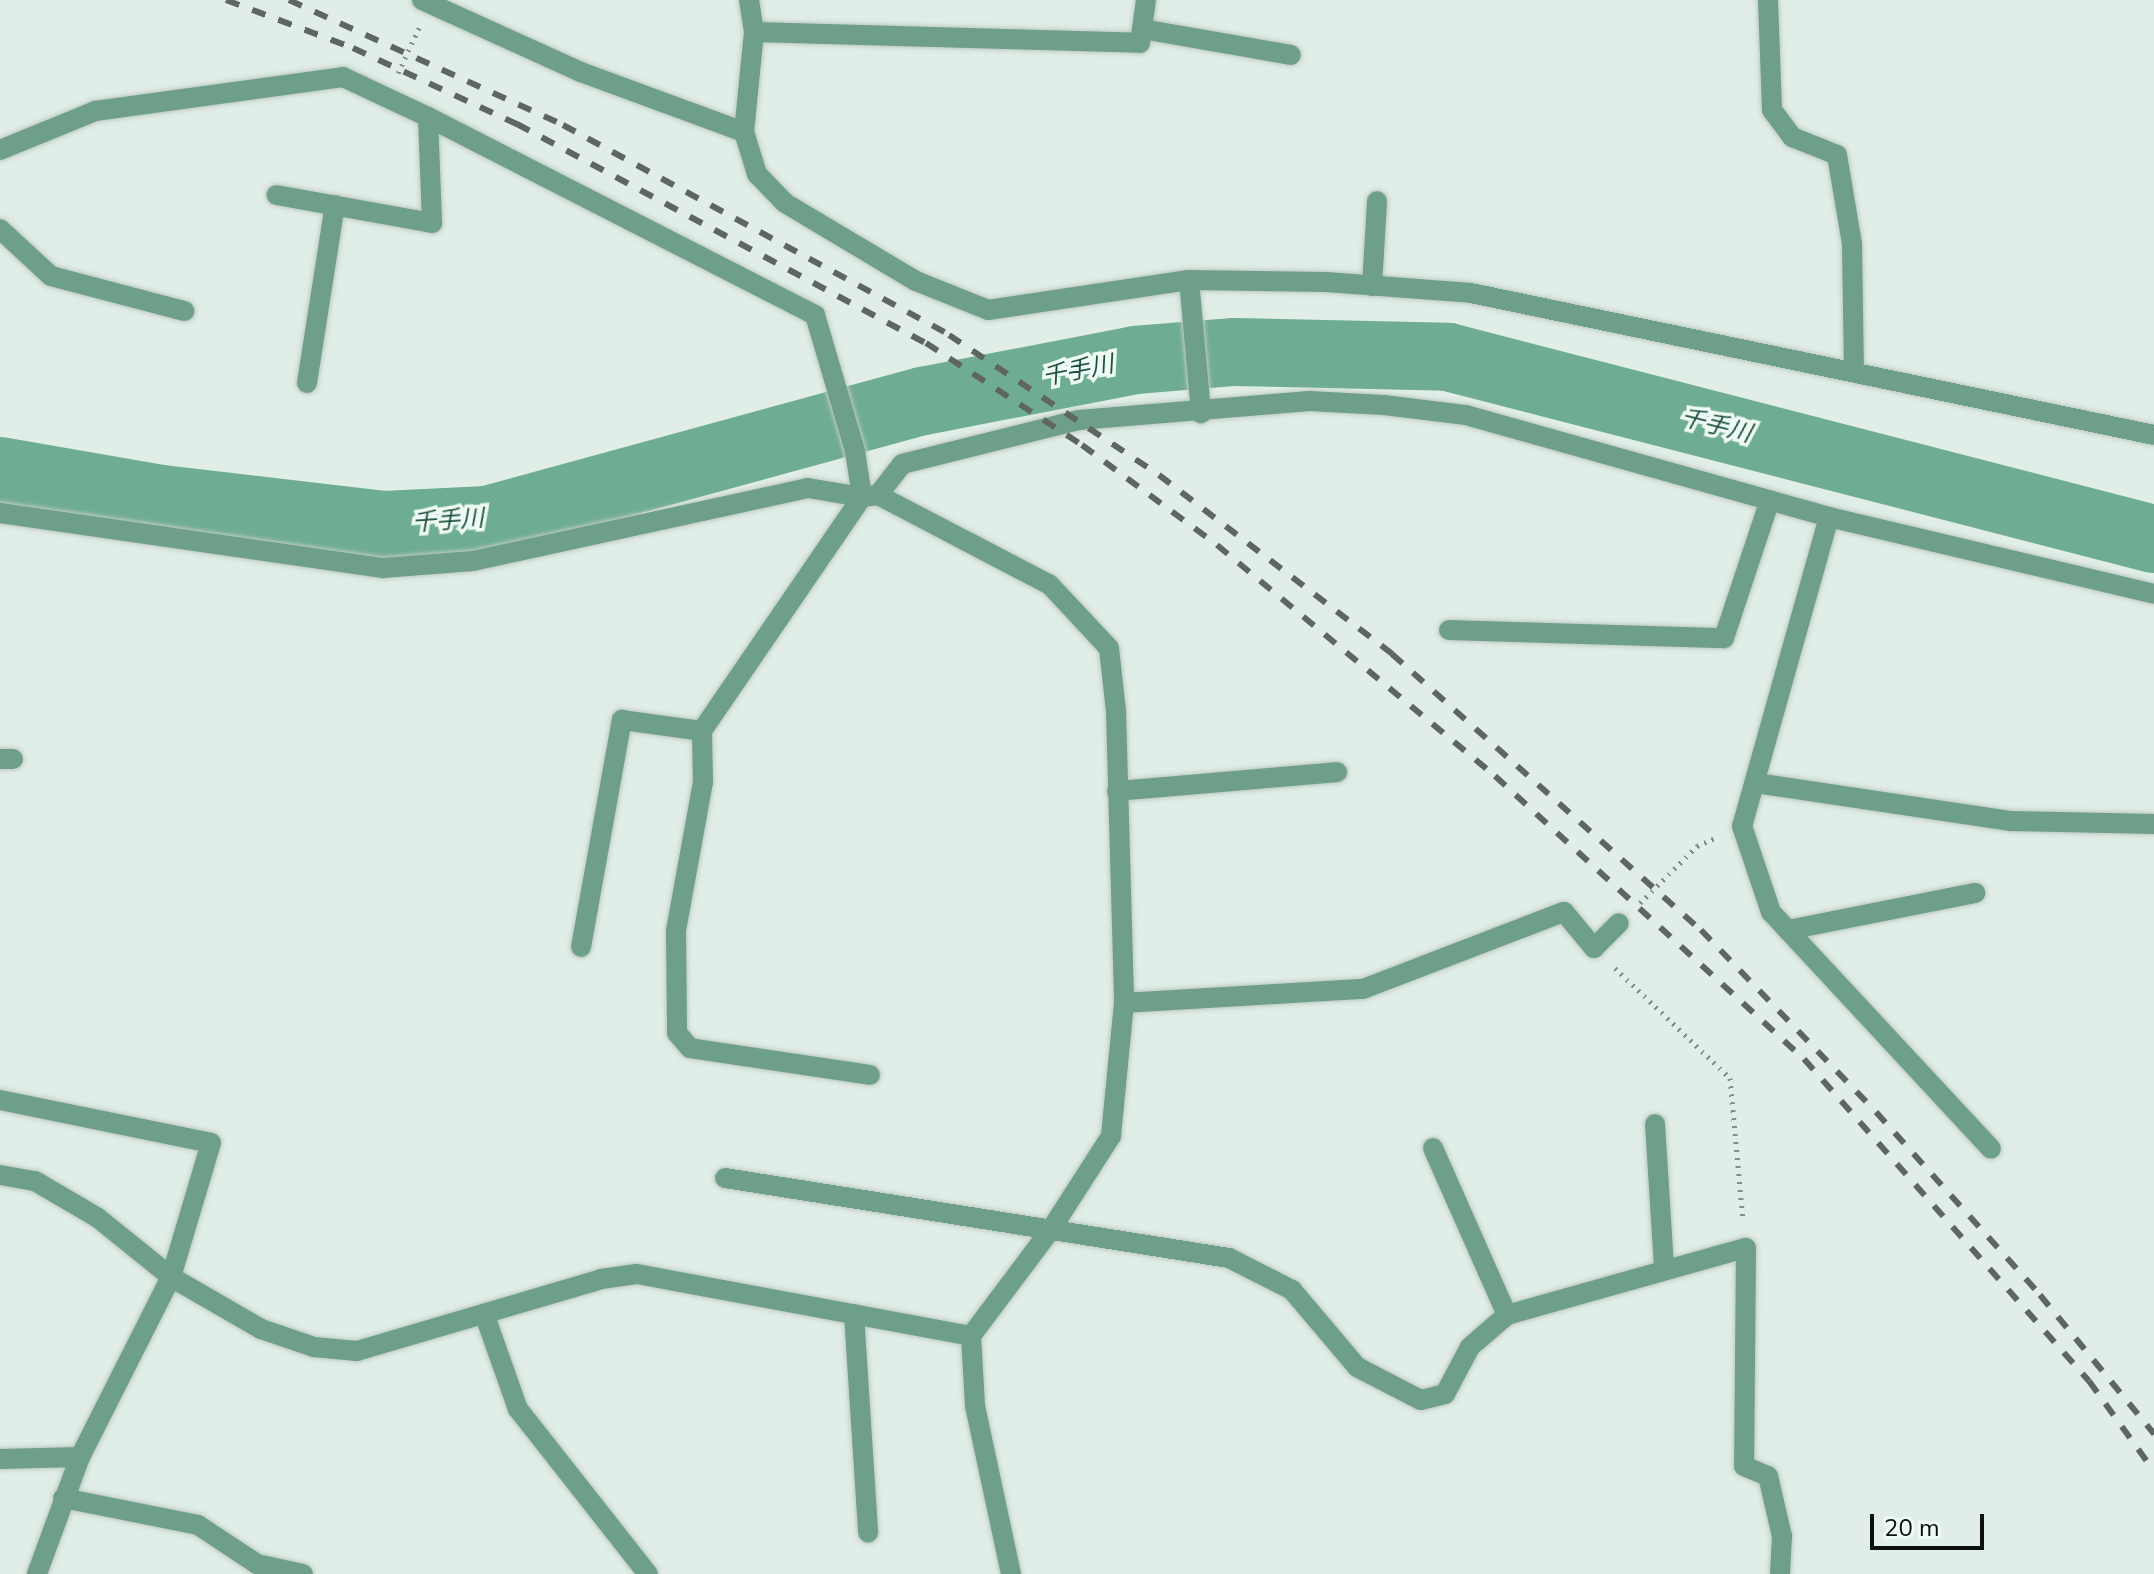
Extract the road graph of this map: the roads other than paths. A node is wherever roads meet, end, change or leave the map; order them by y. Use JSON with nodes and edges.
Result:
{"nodes":[{"id":1,"x":749,"y":0,"type":"edge"},
{"id":2,"x":1146,"y":0,"type":"edge"},
{"id":3,"x":1768,"y":0,"type":"edge"},
{"id":4,"x":425,"y":2,"type":"edge"},
{"id":5,"x":1142,"y":29,"type":"junction"},
{"id":6,"x":754,"y":32,"type":"junction"},
{"id":7,"x":1291,"y":55,"type":"dead end"},
{"id":8,"x":428,"y":117,"type":"junction"},
{"id":9,"x":744,"y":132,"type":"junction"},
{"id":10,"x":0,"y":150,"type":"edge"},
{"id":11,"x":277,"y":195,"type":"dead end"},
{"id":12,"x":1377,"y":201,"type":"dead end"},
{"id":13,"x":335,"y":205,"type":"junction"},
{"id":14,"x":0,"y":229,"type":"edge"},
{"id":15,"x":1189,"y":280,"type":"junction"},
{"id":16,"x":1372,"y":286,"type":"junction"},
{"id":17,"x":184,"y":311,"type":"dead end"},
{"id":18,"x":1854,"y":369,"type":"junction"},
{"id":19,"x":307,"y":383,"type":"dead end"},
{"id":20,"x":1200,"y":405,"type":"junction"},
{"id":21,"x":2154,"y":435,"type":"edge"},
{"id":22,"x":870,"y":496,"type":"junction"},
{"id":23,"x":1770,"y":500,"type":"junction"},
{"id":24,"x":0,"y":513,"type":"edge"},
{"id":25,"x":1829,"y":517,"type":"junction"},
{"id":26,"x":2154,"y":594,"type":"edge"},
{"id":27,"x":1449,"y":630,"type":"dead end"},
{"id":28,"x":702,"y":731,"type":"junction"},
{"id":29,"x":1337,"y":772,"type":"dead end"},
{"id":30,"x":1756,"y":783,"type":"junction"},
{"id":31,"x":1117,"y":791,"type":"junction"},
{"id":32,"x":2154,"y":824,"type":"edge"},
{"id":33,"x":1975,"y":893,"type":"dead end"},
{"id":34,"x":1619,"y":923,"type":"road end"},
{"id":35,"x":1788,"y":930,"type":"junction"},
{"id":36,"x":581,"y":947,"type":"dead end"},
{"id":37,"x":1124,"y":1003,"type":"junction"},
{"id":38,"x":870,"y":1075,"type":"dead end"},
{"id":39,"x":0,"y":1100,"type":"edge"},
{"id":40,"x":1655,"y":1124,"type":"dead end"},
{"id":41,"x":1433,"y":1148,"type":"dead end"},
{"id":42,"x":1991,"y":1149,"type":"dead end"},
{"id":43,"x":0,"y":1175,"type":"edge"},
{"id":44,"x":725,"y":1178,"type":"dead end"},
{"id":45,"x":1052,"y":1228,"type":"junction"},
{"id":46,"x":1664,"y":1267,"type":"junction"},
{"id":47,"x":171,"y":1277,"type":"junction"},
{"id":48,"x":854,"y":1314,"type":"junction"},
{"id":49,"x":1507,"y":1315,"type":"junction"},
{"id":50,"x":485,"y":1316,"type":"junction"},
{"id":51,"x":971,"y":1336,"type":"junction"},
{"id":52,"x":80,"y":1457,"type":"junction"},
{"id":53,"x":0,"y":1459,"type":"edge"},
{"id":54,"x":63,"y":1498,"type":"junction"},
{"id":55,"x":868,"y":1533,"type":"dead end"},
{"id":56,"x":37,"y":1574,"type":"edge"},
{"id":57,"x":302,"y":1574,"type":"edge"},
{"id":58,"x":648,"y":1574,"type":"edge"},
{"id":59,"x":1011,"y":1574,"type":"edge"},
{"id":60,"x":1780,"y":1574,"type":"edge"}],
"edges":[{"from":1,"to":6,"type":"street"},
{"from":2,"to":5,"type":"street"},
{"from":3,"to":18,"type":"street"},
{"from":4,"to":9,"type":"street"},
{"from":5,"to":6,"type":"street"},
{"from":5,"to":7,"type":"street"},
{"from":6,"to":9,"type":"street"},
{"from":8,"to":10,"type":"street"},
{"from":8,"to":13,"type":"street"},
{"from":8,"to":22,"type":"street"},
{"from":9,"to":15,"type":"street"},
{"from":11,"to":13,"type":"street"},
{"from":12,"to":16,"type":"street"},
{"from":13,"to":19,"type":"street"},
{"from":14,"to":17,"type":"street"},
{"from":15,"to":16,"type":"street"},
{"from":15,"to":20,"type":"street"},
{"from":16,"to":18,"type":"street"},
{"from":18,"to":21,"type":"street"},
{"from":20,"to":22,"type":"street"},
{"from":20,"to":23,"type":"street"},
{"from":22,"to":24,"type":"street"},
{"from":22,"to":28,"type":"street"},
{"from":22,"to":31,"type":"street"},
{"from":23,"to":25,"type":"street"},
{"from":23,"to":27,"type":"street"},
{"from":25,"to":26,"type":"street"},
{"from":25,"to":30,"type":"street"},
{"from":28,"to":36,"type":"street"},
{"from":28,"to":38,"type":"street"},
{"from":29,"to":31,"type":"street"},
{"from":30,"to":32,"type":"street"},
{"from":30,"to":35,"type":"street"},
{"from":31,"to":37,"type":"street"},
{"from":33,"to":35,"type":"street"},
{"from":34,"to":37,"type":"street"},
{"from":35,"to":42,"type":"street"},
{"from":37,"to":45,"type":"street"},
{"from":39,"to":47,"type":"street"},
{"from":40,"to":46,"type":"street"},
{"from":41,"to":49,"type":"street"},
{"from":43,"to":47,"type":"street"},
{"from":44,"to":45,"type":"street"},
{"from":45,"to":49,"type":"street"},
{"from":45,"to":51,"type":"street"},
{"from":46,"to":49,"type":"street"},
{"from":46,"to":60,"type":"street"},
{"from":47,"to":50,"type":"street"},
{"from":47,"to":52,"type":"street"},
{"from":48,"to":50,"type":"street"},
{"from":48,"to":51,"type":"street"},
{"from":48,"to":55,"type":"street"},
{"from":50,"to":58,"type":"street"},
{"from":51,"to":59,"type":"street"},
{"from":52,"to":53,"type":"street"},
{"from":52,"to":54,"type":"street"},
{"from":54,"to":56,"type":"street"},
{"from":54,"to":57,"type":"street"}]}
